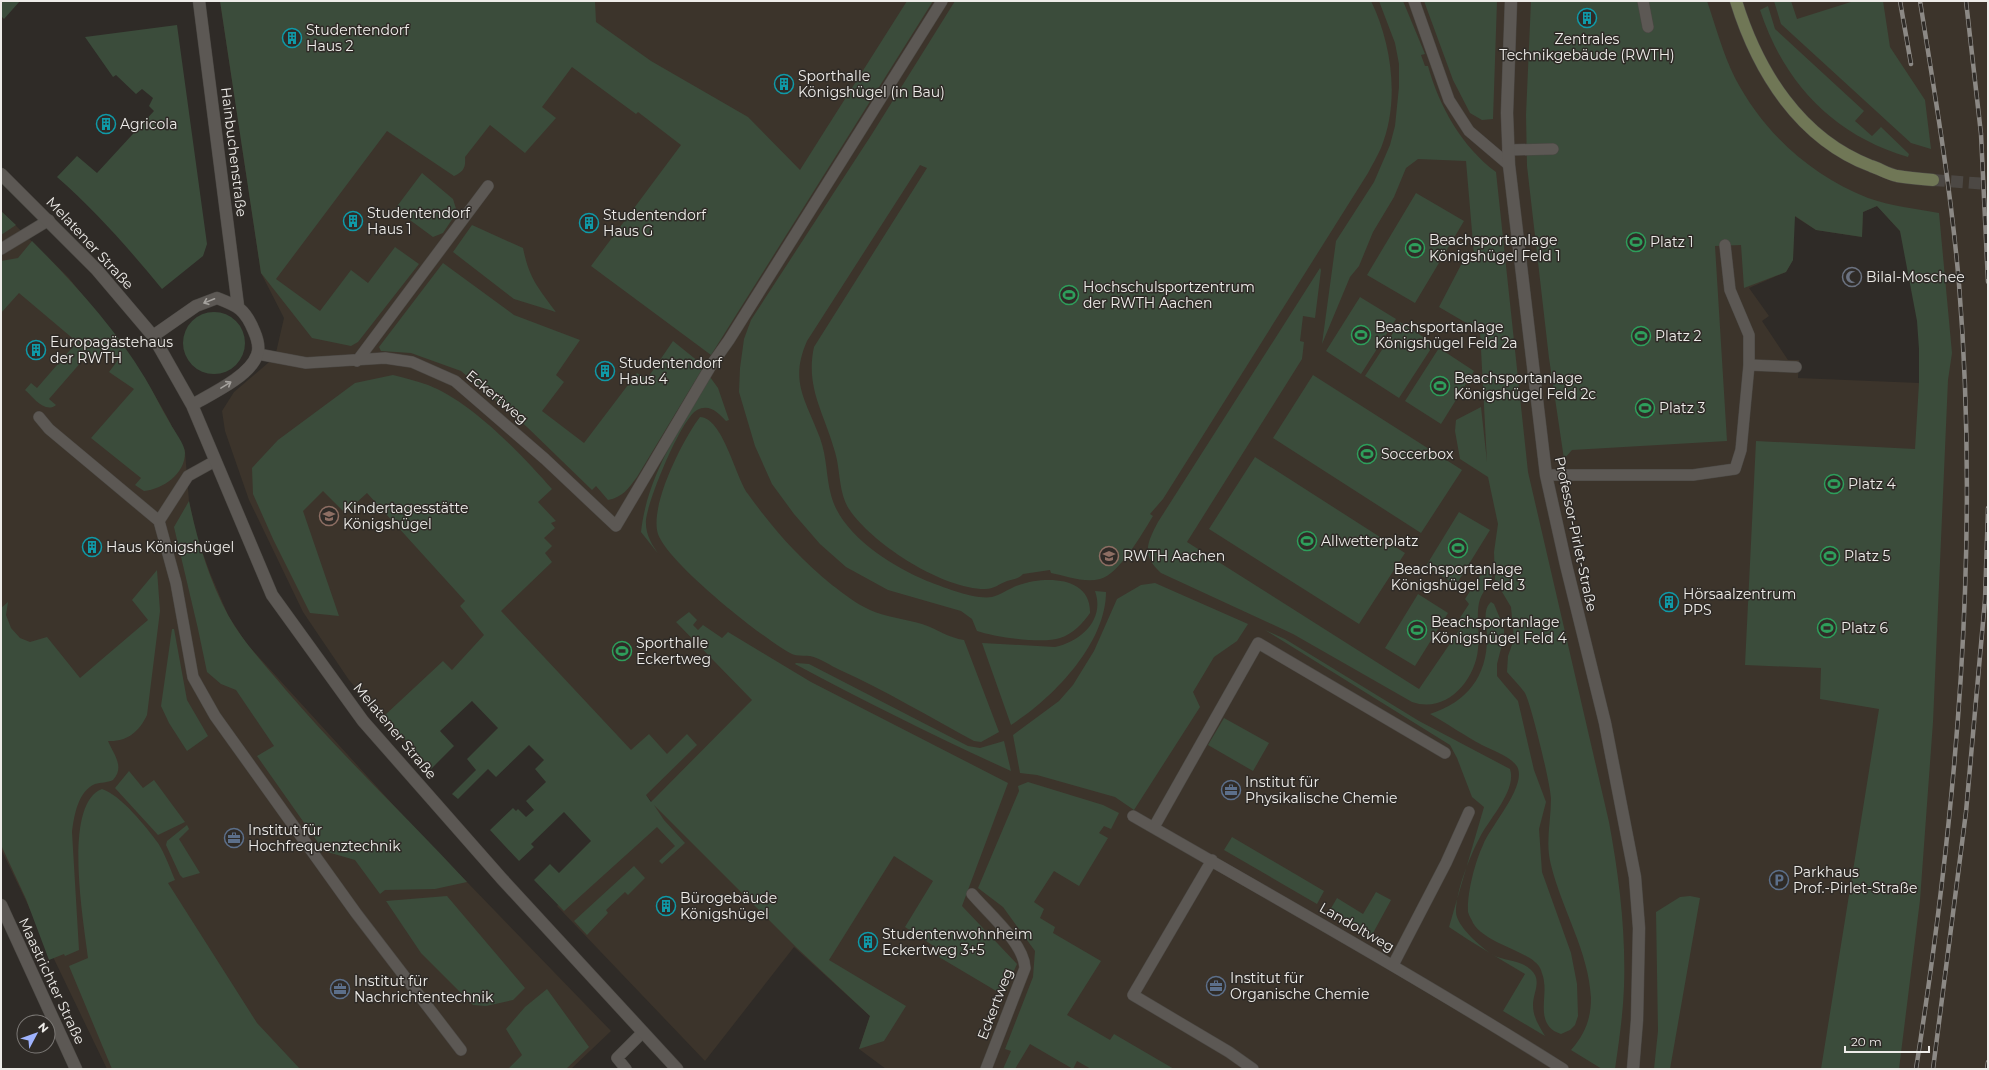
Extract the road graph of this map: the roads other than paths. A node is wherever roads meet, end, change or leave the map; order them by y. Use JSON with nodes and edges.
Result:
{"nodes":[{"id":1,"x":199,"y":1,"type":"edge"},
{"id":2,"x":942,"y":1,"type":"edge"},
{"id":3,"x":1414,"y":1,"type":"edge"},
{"id":4,"x":1511,"y":1,"type":"edge"},
{"id":5,"x":1644,"y":1,"type":"edge"},
{"id":6,"x":1736,"y":1,"type":"edge"},
{"id":7,"x":1648,"y":27,"type":"dead end"},
{"id":8,"x":1553,"y":149,"type":"dead end"},
{"id":9,"x":1508,"y":150,"type":"junction"},
{"id":10,"x":1509,"y":165,"type":"junction"},
{"id":11,"x":1,"y":174,"type":"edge"},
{"id":12,"x":1933,"y":180,"type":"tunnel mouth"},
{"id":13,"x":488,"y":186,"type":"dead end"},
{"id":14,"x":49,"y":220,"type":"junction"},
{"id":15,"x":1725,"y":245,"type":"dead end"},
{"id":16,"x":1,"y":249,"type":"edge"},
{"id":17,"x":238,"y":306,"type":"junction"},
{"id":18,"x":153,"y":336,"type":"junction"},
{"id":19,"x":258,"y":354,"type":"junction"},
{"id":20,"x":357,"y":361,"type":"junction"},
{"id":21,"x":1749,"y":365,"type":"junction"},
{"id":22,"x":1796,"y":367,"type":"dead end"},
{"id":23,"x":192,"y":405,"type":"junction"},
{"id":24,"x":39,"y":417,"type":"dead end"},
{"id":25,"x":215,"y":461,"type":"junction"},
{"id":26,"x":1546,"y":475,"type":"junction"},
{"id":27,"x":159,"y":522,"type":"junction"},
{"id":28,"x":1444,"y":753,"type":"dead end"},
{"id":29,"x":1469,"y":812,"type":"dead end"},
{"id":30,"x":1133,"y":816,"type":"dead end"},
{"id":31,"x":1154,"y":828,"type":"junction"},
{"id":32,"x":1212,"y":860,"type":"junction"},
{"id":33,"x":972,"y":894,"type":"dead end"},
{"id":34,"x":1,"y":905,"type":"edge"},
{"id":35,"x":1393,"y":965,"type":"junction"},
{"id":36,"x":643,"y":1032,"type":"junction"},
{"id":37,"x":461,"y":1050,"type":"dead end"},
{"id":38,"x":76,"y":1069,"type":"edge"},
{"id":39,"x":626,"y":1069,"type":"edge"},
{"id":40,"x":677,"y":1069,"type":"edge"},
{"id":41,"x":986,"y":1069,"type":"edge"},
{"id":42,"x":1253,"y":1069,"type":"edge"},
{"id":43,"x":1563,"y":1069,"type":"edge"},
{"id":44,"x":1633,"y":1069,"type":"edge"}],
"edges":[{"from":1,"to":17,"type":"street","name":"Hainbuchenstraße"},
{"from":2,"to":20,"type":"lane","name":"Eckertweg"},
{"from":3,"to":10,"type":"lane"},
{"from":4,"to":9,"type":"street","name":"Professor-Pirlet-Straße"},
{"from":5,"to":7,"type":"lane"},
{"from":6,"to":12,"type":"street"},
{"from":8,"to":9,"type":"lane"},
{"from":9,"to":10,"type":"street","name":"Professor-Pirlet-Straße"},
{"from":10,"to":26,"type":"street","name":"Professor-Pirlet-Straße"},
{"from":11,"to":14,"type":"street","name":"Melatener Straße"},
{"from":13,"to":20,"type":"lane"},
{"from":14,"to":16,"type":"lane"},
{"from":14,"to":18,"type":"street","name":"Melatener Straße"},
{"from":15,"to":21,"type":"lane"},
{"from":17,"to":18,"type":"street","one_way":true},
{"from":17,"to":19,"type":"street"},
{"from":18,"to":23,"type":"street","name":"Melatener Straße"},
{"from":19,"to":20,"type":"lane","name":"Eckertweg"},
{"from":23,"to":19,"type":"street","one_way":true},
{"from":21,"to":22,"type":"lane"},
{"from":21,"to":26,"type":"lane"},
{"from":23,"to":25,"type":"street","name":"Melatener Straße"},
{"from":24,"to":27,"type":"lane"},
{"from":25,"to":27,"type":"lane"},
{"from":25,"to":36,"type":"street","name":"Melatener Straße"},
{"from":26,"to":44,"type":"street","name":"Professor-Pirlet-Straße"},
{"from":27,"to":37,"type":"lane"},
{"from":28,"to":31,"type":"lane"},
{"from":29,"to":35,"type":"lane"},
{"from":30,"to":31,"type":"lane","name":"Landoltweg"},
{"from":31,"to":32,"type":"lane","name":"Landoltweg"},
{"from":32,"to":35,"type":"lane","name":"Landoltweg"},
{"from":32,"to":42,"type":"lane"},
{"from":33,"to":41,"type":"lane","name":"Eckertweg"},
{"from":34,"to":38,"type":"street","name":"Maastrichter Straße"},
{"from":35,"to":43,"type":"lane","name":"Landoltweg"},
{"from":36,"to":39,"type":"lane"},
{"from":36,"to":40,"type":"street","name":"Melatener Straße"}]}
